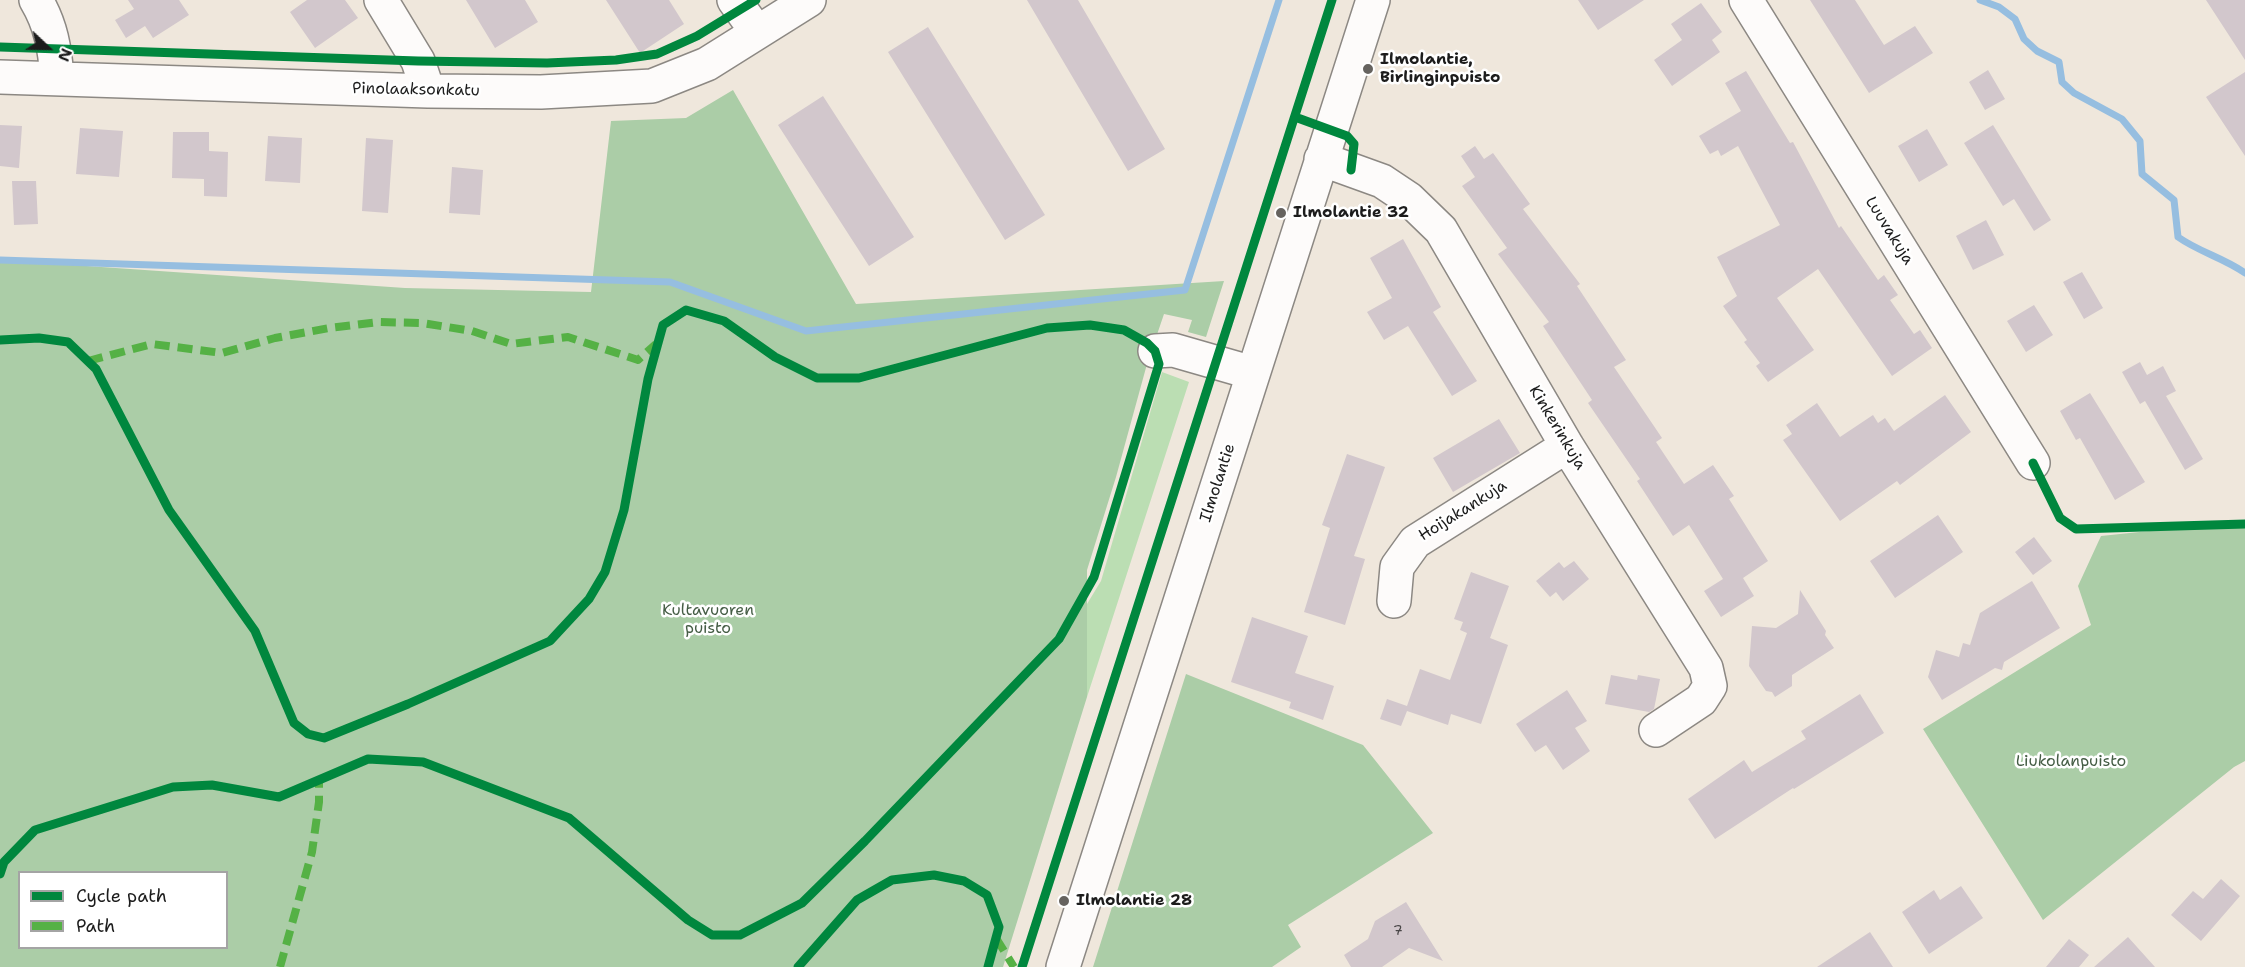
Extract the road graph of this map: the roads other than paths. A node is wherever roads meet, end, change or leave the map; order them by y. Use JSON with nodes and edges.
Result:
{"nodes":[{"id":1,"x":36,"y":0,"type":"edge"},
{"id":2,"x":381,"y":0,"type":"edge"},
{"id":3,"x":734,"y":0,"type":"edge"},
{"id":4,"x":809,"y":0,"type":"edge"},
{"id":5,"x":1373,"y":0,"type":"edge"},
{"id":6,"x":1746,"y":0,"type":"edge"},
{"id":7,"x":757,"y":32,"type":"junction"},
{"id":8,"x":0,"y":77,"type":"edge"},
{"id":9,"x":57,"y":78,"type":"junction"},
{"id":10,"x":428,"y":91,"type":"junction"},
{"id":11,"x":1321,"y":159,"type":"junction"},
{"id":12,"x":1155,"y":351,"type":"dead end"},
{"id":13,"x":1253,"y":373,"type":"junction"},
{"id":14,"x":1567,"y":446,"type":"junction"},
{"id":15,"x":2033,"y":462,"type":"dead end"},
{"id":16,"x":1394,"y":601,"type":"dead end"},
{"id":17,"x":1656,"y":730,"type":"dead end"},
{"id":18,"x":1063,"y":967,"type":"edge"}],
"edges":[{"from":1,"to":9,"type":"street"},
{"from":2,"to":10,"type":"street"},
{"from":3,"to":7,"type":"street"},
{"from":4,"to":7,"type":"street","name":"Pinolaaksonkatu"},
{"from":5,"to":11,"type":"street","name":"Ilmolantie"},
{"from":6,"to":15,"type":"street","name":"Luuvakuja"},
{"from":7,"to":10,"type":"street","name":"Pinolaaksonkatu"},
{"from":8,"to":9,"type":"street","name":"Pinolaaksonkatu"},
{"from":9,"to":10,"type":"street","name":"Pinolaaksonkatu"},
{"from":11,"to":13,"type":"street","name":"Ilmolantie"},
{"from":11,"to":14,"type":"street","name":"Kinkerinkuja"},
{"from":12,"to":13,"type":"street"},
{"from":13,"to":18,"type":"street","name":"Ilmolantie"},
{"from":14,"to":16,"type":"street","name":"Hoijakankuja"},
{"from":14,"to":17,"type":"street","name":"Kinkerinkuja"}]}
